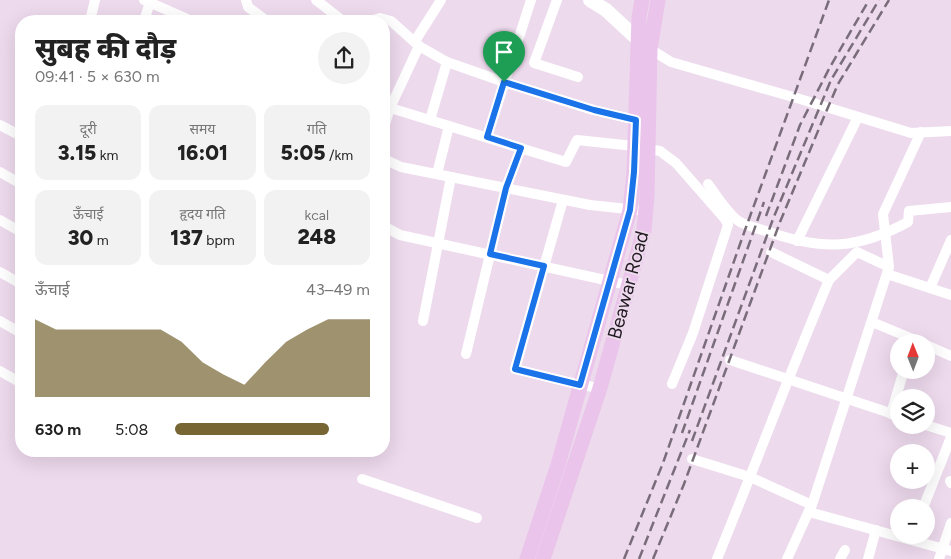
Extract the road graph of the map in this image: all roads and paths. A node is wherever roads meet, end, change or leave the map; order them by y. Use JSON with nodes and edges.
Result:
{"nodes":[{"id":1,"x":95,"y":0,"type":"edge"},
{"id":2,"x":246,"y":0,"type":"edge"},
{"id":3,"x":316,"y":0,"type":"edge"},
{"id":4,"x":441,"y":0,"type":"edge"},
{"id":5,"x":531,"y":0,"type":"edge"},
{"id":6,"x":557,"y":0,"type":"edge"},
{"id":7,"x":590,"y":0,"type":"edge"},
{"id":8,"x":642,"y":0,"type":"edge"},
{"id":9,"x":658,"y":0,"type":"edge"},
{"id":10,"x":147,"y":1,"type":"edge"},
{"id":11,"x":163,"y":4,"type":"edge"},
{"id":12,"x":91,"y":15,"type":"edge"},
{"id":13,"x":145,"y":15,"type":"edge"},
{"id":14,"x":182,"y":15,"type":"edge"},
{"id":15,"x":259,"y":15,"type":"edge"},
{"id":16,"x":335,"y":15,"type":"edge"},
{"id":17,"x":390,"y":20,"type":"edge"},
{"id":18,"x":417,"y":44,"type":"junction"},
{"id":19,"x":644,"y":45,"type":"junction"},
{"id":20,"x":447,"y":62,"type":"junction"},
{"id":21,"x":578,"y":77,"type":"dead end"},
{"id":22,"x":504,"y":82,"type":"junction"},
{"id":23,"x":390,"y":101,"type":"edge"},
{"id":24,"x":390,"y":108,"type":"edge"},
{"id":25,"x":858,"y":117,"type":"junction"},
{"id":26,"x":430,"y":120,"type":"junction"},
{"id":27,"x":636,"y":120,"type":"junction"},
{"id":28,"x":0,"y":125,"type":"edge"},
{"id":29,"x":448,"y":126,"type":"junction"},
{"id":30,"x":921,"y":132,"type":"junction"},
{"id":31,"x":951,"y":132,"type":"edge"},
{"id":32,"x":15,"y":133,"type":"edge"},
{"id":33,"x":487,"y":137,"type":"junction"},
{"id":34,"x":641,"y":147,"type":"junction"},
{"id":35,"x":521,"y":148,"type":"junction"},
{"id":36,"x":390,"y":162,"type":"edge"},
{"id":37,"x":0,"y":172,"type":"edge"},
{"id":38,"x":437,"y":174,"type":"junction"},
{"id":39,"x":451,"y":177,"type":"junction"},
{"id":40,"x":15,"y":181,"type":"edge"},
{"id":41,"x":708,"y":184,"type":"dead end"},
{"id":42,"x":506,"y":188,"type":"junction"},
{"id":43,"x":563,"y":200,"type":"junction"},
{"id":44,"x":951,"y":206,"type":"edge"},
{"id":45,"x":630,"y":210,"type":"junction"},
{"id":46,"x":646,"y":211,"type":"junction"},
{"id":47,"x":0,"y":220,"type":"edge"},
{"id":48,"x":15,"y":229,"type":"edge"},
{"id":49,"x":390,"y":230,"type":"edge"},
{"id":50,"x":885,"y":234,"type":"junction"},
{"id":51,"x":797,"y":240,"type":"junction"},
{"id":52,"x":951,"y":240,"type":"edge"},
{"id":53,"x":438,"y":243,"type":"junction"},
{"id":54,"x":771,"y":252,"type":"dead end"},
{"id":55,"x":490,"y":254,"type":"junction"},
{"id":56,"x":544,"y":266,"type":"junction"},
{"id":57,"x":888,"y":271,"type":"junction"},
{"id":58,"x":0,"y":272,"type":"edge"},
{"id":59,"x":829,"y":280,"type":"junction"},
{"id":60,"x":15,"y":281,"type":"edge"},
{"id":61,"x":610,"y":281,"type":"junction"},
{"id":62,"x":628,"y":285,"type":"junction"},
{"id":63,"x":930,"y":288,"type":"junction"},
{"id":64,"x":951,"y":295,"type":"edge"},
{"id":65,"x":423,"y":321,"type":"dead end"},
{"id":66,"x":872,"y":322,"type":"junction"},
{"id":67,"x":1,"y":325,"type":"edge"},
{"id":68,"x":15,"y":331,"type":"edge"},
{"id":69,"x":901,"y":334,"type":"edge"},
{"id":70,"x":935,"y":349,"type":"edge"},
{"id":71,"x":466,"y":354,"type":"dead end"},
{"id":72,"x":951,"y":356,"type":"edge"},
{"id":73,"x":730,"y":360,"type":"dead end"},
{"id":74,"x":0,"y":371,"type":"edge"},
{"id":75,"x":15,"y":380,"type":"edge"},
{"id":76,"x":787,"y":380,"type":"junction"},
{"id":77,"x":672,"y":384,"type":"dead end"},
{"id":78,"x":580,"y":385,"type":"junction"},
{"id":79,"x":600,"y":388,"type":"junction"},
{"id":80,"x":846,"y":400,"type":"junction"},
{"id":81,"x":890,"y":413,"type":"edge"},
{"id":82,"x":935,"y":430,"type":"edge"},
{"id":83,"x":951,"y":438,"type":"edge"},
{"id":84,"x":692,"y":459,"type":"dead end"},
{"id":85,"x":750,"y":477,"type":"junction"},
{"id":86,"x":362,"y":479,"type":"dead end"},
{"id":87,"x":927,"y":499,"type":"edge"},
{"id":88,"x":810,"y":508,"type":"junction"},
{"id":89,"x":477,"y":518,"type":"dead end"},
{"id":90,"x":951,"y":523,"type":"edge"},
{"id":91,"x":876,"y":530,"type":"junction"},
{"id":92,"x":890,"y":533,"type":"edge"},
{"id":93,"x":924,"y":544,"type":"edge"},
{"id":94,"x":944,"y":553,"type":"edge"},
{"id":95,"x":527,"y":559,"type":"edge"},
{"id":96,"x":543,"y":559,"type":"edge"},
{"id":97,"x":716,"y":559,"type":"edge"},
{"id":98,"x":787,"y":559,"type":"edge"},
{"id":99,"x":868,"y":559,"type":"edge"}],
"edges":[{"from":1,"to":12,"type":"street"},
{"from":2,"to":15,"type":"street"},
{"from":3,"to":16,"type":"street"},
{"from":4,"to":18,"type":"street"},
{"from":5,"to":22,"type":"street"},
{"from":6,"to":21,"type":"street"},
{"from":7,"to":19,"type":"street"},
{"from":8,"to":19,"type":"main road","name":"Beawar Road"},
{"from":9,"to":19,"type":"main road","name":"Beawar Road"},
{"from":10,"to":11,"type":"street"},
{"from":10,"to":13,"type":"street"},
{"from":11,"to":14,"type":"street"},
{"from":17,"to":18,"type":"street"},
{"from":18,"to":20,"type":"street"},
{"from":18,"to":23,"type":"street"},
{"from":19,"to":25,"type":"street"},
{"from":19,"to":27,"type":"main road","name":"Beawar Road"},
{"from":19,"to":34,"type":"main road","name":"Beawar Road"},
{"from":20,"to":22,"type":"street"},
{"from":20,"to":26,"type":"street"},
{"from":22,"to":27,"type":"street"},
{"from":22,"to":33,"type":"street"},
{"from":24,"to":26,"type":"street"},
{"from":25,"to":30,"type":"street"},
{"from":25,"to":51,"type":"street"},
{"from":26,"to":29,"type":"street"},
{"from":27,"to":34,"type":"main road","name":"Beawar Road"},
{"from":28,"to":32,"type":"street"},
{"from":29,"to":33,"type":"street"},
{"from":29,"to":38,"type":"street"},
{"from":30,"to":31,"type":"street"},
{"from":30,"to":50,"type":"street"},
{"from":33,"to":35,"type":"street"},
{"from":34,"to":35,"type":"street"},
{"from":34,"to":45,"type":"main road","name":"Beawar Road"},
{"from":34,"to":46,"type":"main road","name":"Beawar Road"},
{"from":34,"to":77,"type":"street"},
{"from":35,"to":42,"type":"street"},
{"from":36,"to":38,"type":"street"},
{"from":37,"to":40,"type":"street"},
{"from":38,"to":39,"type":"street"},
{"from":39,"to":42,"type":"street"},
{"from":39,"to":53,"type":"street"},
{"from":41,"to":51,"type":"street"},
{"from":42,"to":43,"type":"street"},
{"from":42,"to":55,"type":"street"},
{"from":43,"to":45,"type":"street"},
{"from":43,"to":56,"type":"street"},
{"from":44,"to":50,"type":"street"},
{"from":45,"to":46,"type":"street"},
{"from":45,"to":61,"type":"main road","name":"Beawar Road"},
{"from":46,"to":62,"type":"main road","name":"Beawar Road"},
{"from":47,"to":48,"type":"street"},
{"from":49,"to":53,"type":"street"},
{"from":50,"to":51,"type":"street"},
{"from":50,"to":57,"type":"street"},
{"from":52,"to":63,"type":"street"},
{"from":53,"to":55,"type":"street"},
{"from":53,"to":65,"type":"street"},
{"from":54,"to":59,"type":"street"},
{"from":55,"to":56,"type":"street"},
{"from":55,"to":71,"type":"street"},
{"from":56,"to":61,"type":"street"},
{"from":56,"to":78,"type":"street"},
{"from":57,"to":59,"type":"street"},
{"from":57,"to":63,"type":"street"},
{"from":57,"to":66,"type":"street"},
{"from":58,"to":60,"type":"street"},
{"from":59,"to":76,"type":"street"},
{"from":61,"to":62,"type":"street"},
{"from":61,"to":78,"type":"main road","name":"Beawar Road"},
{"from":62,"to":79,"type":"main road","name":"Beawar Road"},
{"from":63,"to":64,"type":"street"},
{"from":66,"to":69,"type":"street"},
{"from":66,"to":80,"type":"street"},
{"from":67,"to":68,"type":"street"},
{"from":70,"to":72,"type":"street"},
{"from":73,"to":76,"type":"street"},
{"from":74,"to":75,"type":"street"},
{"from":76,"to":80,"type":"street"},
{"from":76,"to":85,"type":"street"},
{"from":78,"to":79,"type":"street"},
{"from":78,"to":95,"type":"main road","name":"Beawar Road"},
{"from":79,"to":96,"type":"main road","name":"Beawar Road"},
{"from":80,"to":81,"type":"street"},
{"from":80,"to":88,"type":"street"},
{"from":82,"to":83,"type":"street"},
{"from":83,"to":87,"type":"street"},
{"from":84,"to":85,"type":"street"},
{"from":85,"to":88,"type":"street"},
{"from":85,"to":97,"type":"street"},
{"from":86,"to":89,"type":"street"},
{"from":88,"to":91,"type":"street"},
{"from":88,"to":98,"type":"street"},
{"from":90,"to":94,"type":"street"},
{"from":91,"to":92,"type":"street"},
{"from":91,"to":99,"type":"street"},
{"from":93,"to":94,"type":"street"}]}
